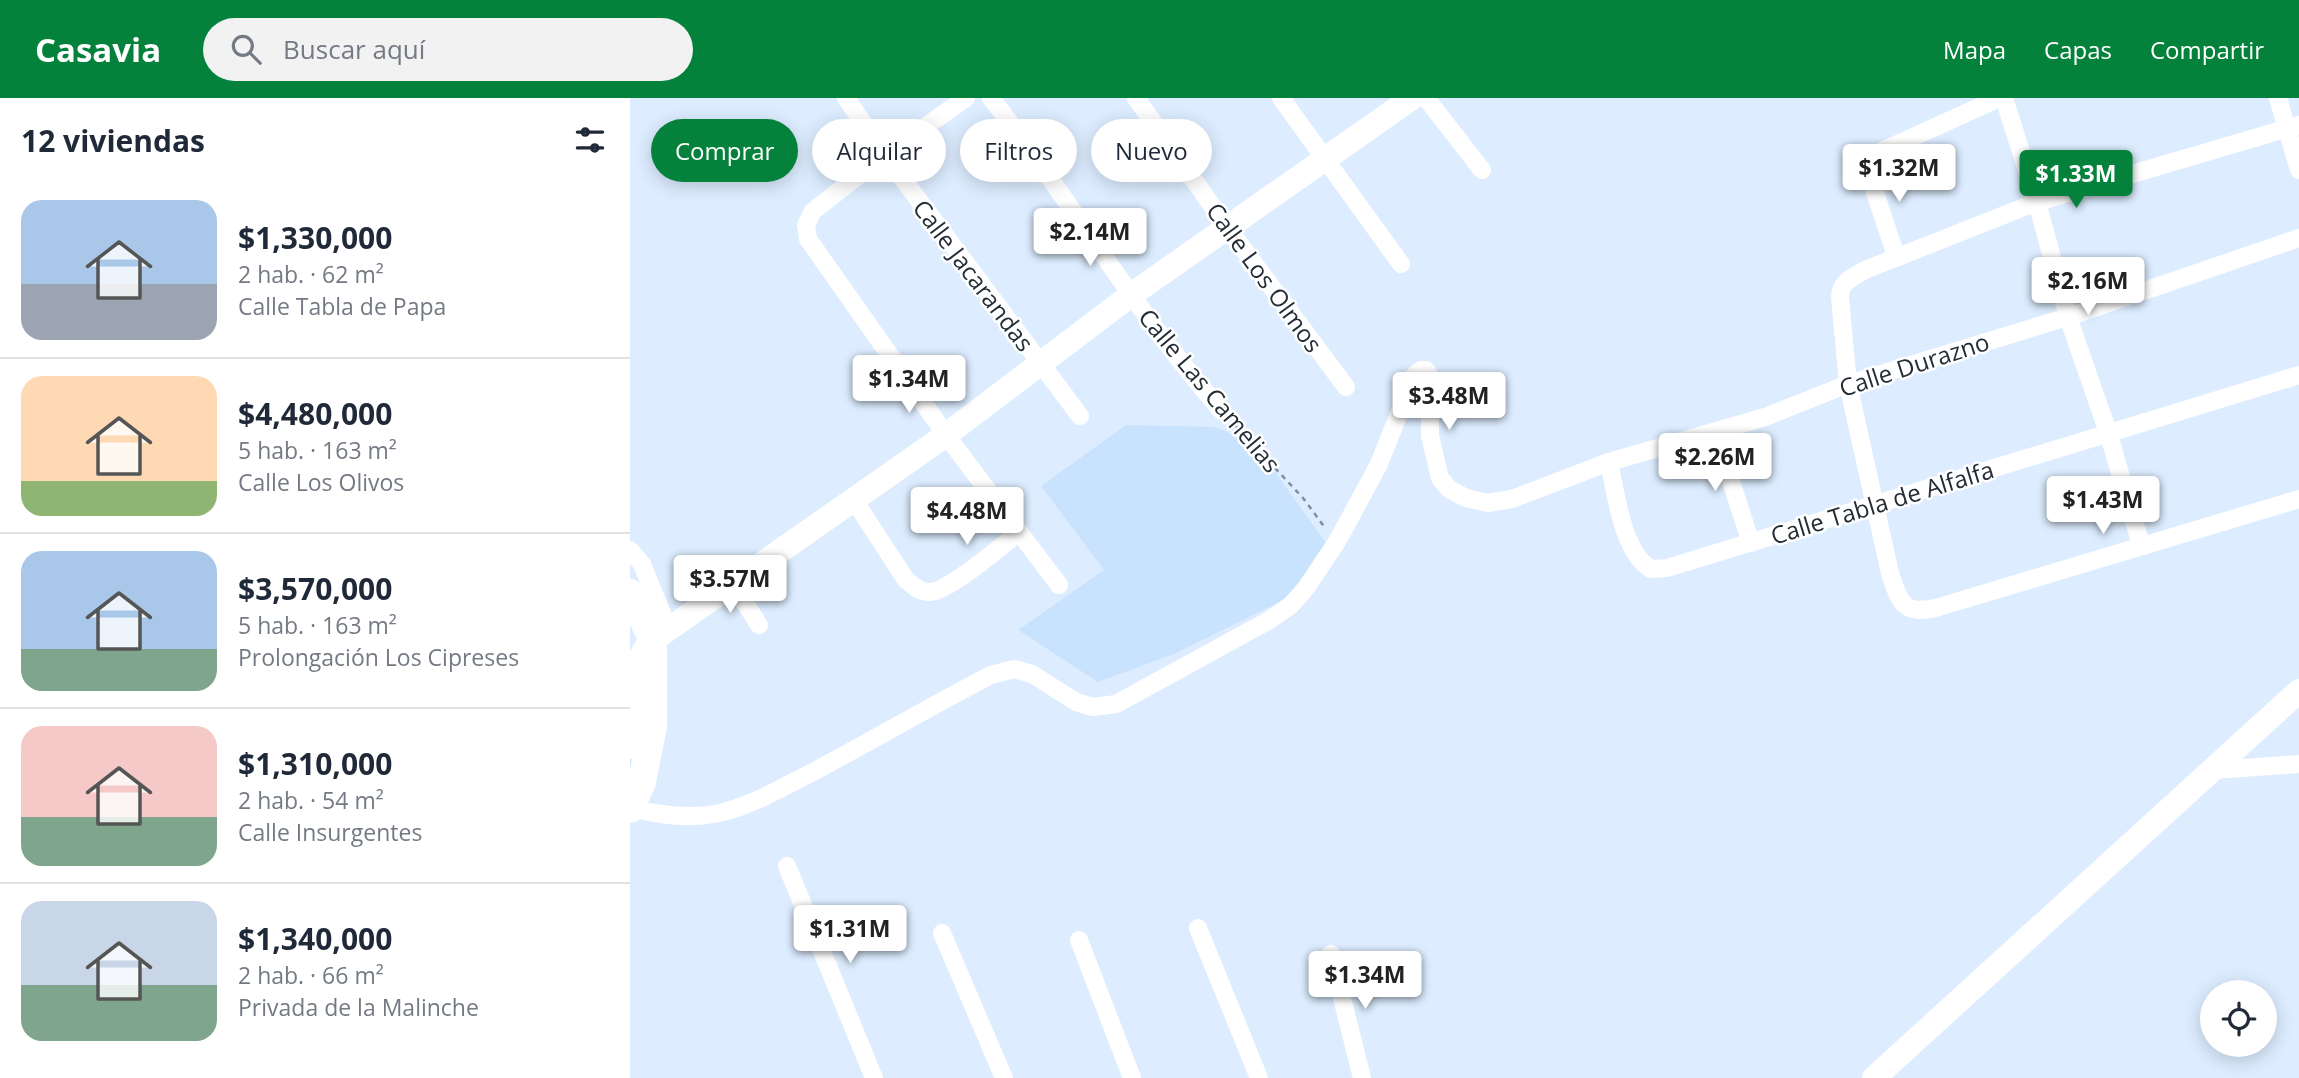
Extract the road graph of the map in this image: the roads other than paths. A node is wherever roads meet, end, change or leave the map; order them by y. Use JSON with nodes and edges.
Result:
{"nodes":[{"id":1,"x":846,"y":98,"type":"edge"},
{"id":2,"x":966,"y":98,"type":"edge"},
{"id":3,"x":991,"y":98,"type":"edge"},
{"id":4,"x":1136,"y":98,"type":"edge"},
{"id":5,"x":1281,"y":98,"type":"edge"},
{"id":6,"x":1412,"y":98,"type":"edge"},
{"id":7,"x":1426,"y":98,"type":"edge"},
{"id":8,"x":2002,"y":98,"type":"edge"},
{"id":9,"x":2278,"y":98,"type":"edge"},
{"id":10,"x":861,"y":119,"type":"edge"},
{"id":11,"x":937,"y":119,"type":"edge"},
{"id":12,"x":2293,"y":126,"type":"edge"},
{"id":13,"x":1324,"y":158,"type":"junction"},
{"id":14,"x":1482,"y":170,"type":"dead end"},
{"id":15,"x":2299,"y":170,"type":"edge"},
{"id":16,"x":851,"y":182,"type":"edge"},
{"id":17,"x":906,"y":182,"type":"edge"},
{"id":18,"x":2037,"y":202,"type":"junction"},
{"id":19,"x":1227,"y":227,"type":"junction"},
{"id":20,"x":2299,"y":238,"type":"edge"},
{"id":21,"x":1896,"y":256,"type":"junction"},
{"id":22,"x":1401,"y":264,"type":"dead end"},
{"id":23,"x":1132,"y":295,"type":"junction"},
{"id":24,"x":2068,"y":317,"type":"junction"},
{"id":25,"x":1041,"y":364,"type":"junction"},
{"id":26,"x":2299,"y":374,"type":"edge"},
{"id":27,"x":1848,"y":384,"type":"junction"},
{"id":28,"x":1346,"y":387,"type":"dead end"},
{"id":29,"x":1222,"y":411,"type":"road end"},
{"id":30,"x":1080,"y":416,"type":"dead end"},
{"id":31,"x":1715,"y":432,"type":"junction"},
{"id":32,"x":2108,"y":432,"type":"junction"},
{"id":33,"x":946,"y":435,"type":"junction"},
{"id":34,"x":1609,"y":462,"type":"junction"},
{"id":35,"x":2299,"y":499,"type":"edge"},
{"id":36,"x":853,"y":500,"type":"junction"},
{"id":37,"x":1875,"y":505,"type":"junction"},
{"id":38,"x":1019,"y":532,"type":"junction"},
{"id":39,"x":1751,"y":543,"type":"junction"},
{"id":40,"x":2141,"y":545,"type":"junction"},
{"id":41,"x":630,"y":550,"type":"edge"},
{"id":42,"x":733,"y":584,"type":"junction"},
{"id":43,"x":1059,"y":584,"type":"dead end"},
{"id":44,"x":630,"y":593,"type":"edge"},
{"id":45,"x":630,"y":624,"type":"edge"},
{"id":46,"x":759,"y":625,"type":"dead end"},
{"id":47,"x":660,"y":634,"type":"junction"},
{"id":48,"x":2299,"y":691,"type":"edge"},
{"id":49,"x":630,"y":745,"type":"edge"},
{"id":50,"x":2299,"y":764,"type":"edge"},
{"id":51,"x":2214,"y":771,"type":"junction"},
{"id":52,"x":630,"y":809,"type":"edge"},
{"id":53,"x":787,"y":866,"type":"dead end"},
{"id":54,"x":1198,"y":928,"type":"dead end"},
{"id":55,"x":942,"y":933,"type":"dead end"},
{"id":56,"x":1079,"y":940,"type":"dead end"},
{"id":57,"x":1331,"y":954,"type":"dead end"},
{"id":58,"x":874,"y":1078,"type":"edge"},
{"id":59,"x":1004,"y":1078,"type":"edge"},
{"id":60,"x":1132,"y":1078,"type":"edge"},
{"id":61,"x":1259,"y":1078,"type":"edge"},
{"id":62,"x":1363,"y":1078,"type":"edge"},
{"id":63,"x":1874,"y":1078,"type":"edge"}],
"edges":[{"from":1,"to":10,"type":"street","name":"Calle Jacarandas"},
{"from":2,"to":11,"type":"street"},
{"from":3,"to":23,"type":"street","name":"Calle Las Camelias"},
{"from":4,"to":19,"type":"street","name":"Calle Los Olmos"},
{"from":5,"to":13,"type":"street"},
{"from":6,"to":13,"type":"street"},
{"from":7,"to":14,"type":"street"},
{"from":8,"to":18,"type":"street"},
{"from":8,"to":21,"type":"street"},
{"from":9,"to":12,"type":"street"},
{"from":12,"to":15,"type":"street"},
{"from":12,"to":18,"type":"street"},
{"from":13,"to":19,"type":"street"},
{"from":13,"to":22,"type":"street"},
{"from":16,"to":33,"type":"street"},
{"from":17,"to":25,"type":"street","name":"Calle Jacarandas"},
{"from":18,"to":21,"type":"street"},
{"from":18,"to":24,"type":"street"},
{"from":19,"to":23,"type":"street"},
{"from":19,"to":28,"type":"street","name":"Calle Los Olmos"},
{"from":20,"to":24,"type":"street","name":"Calle Durazno"},
{"from":21,"to":27,"type":"street"},
{"from":23,"to":25,"type":"street"},
{"from":23,"to":29,"type":"street","name":"Calle Las Camelias"},
{"from":24,"to":27,"type":"street","name":"Calle Durazno"},
{"from":24,"to":32,"type":"street"},
{"from":25,"to":30,"type":"street","name":"Calle Jacarandas"},
{"from":25,"to":33,"type":"street"},
{"from":26,"to":32,"type":"street","name":"Calle Tabla de Alfalfa"},
{"from":27,"to":31,"type":"street","name":"Calle Durazno"},
{"from":27,"to":37,"type":"street"},
{"from":31,"to":34,"type":"street","name":"Calle Durazno"},
{"from":31,"to":39,"type":"street"},
{"from":32,"to":37,"type":"street","name":"Calle Tabla de Alfalfa"},
{"from":32,"to":40,"type":"street"},
{"from":33,"to":36,"type":"street"},
{"from":33,"to":38,"type":"street"},
{"from":34,"to":39,"type":"street","name":"Calle Tabla de Alfalfa"},
{"from":34,"to":52,"type":"street","name":"Calle Durazno"},
{"from":35,"to":40,"type":"street"},
{"from":36,"to":38,"type":"street"},
{"from":36,"to":42,"type":"street"},
{"from":37,"to":39,"type":"street","name":"Calle Tabla de Alfalfa"},
{"from":37,"to":40,"type":"street"},
{"from":38,"to":43,"type":"street"},
{"from":41,"to":47,"type":"street"},
{"from":42,"to":46,"type":"street"},
{"from":42,"to":47,"type":"street"},
{"from":44,"to":47,"type":"main road"},
{"from":45,"to":47,"type":"main road"},
{"from":47,"to":49,"type":"main road"},
{"from":47,"to":52,"type":"main road"},
{"from":48,"to":51,"type":"street"},
{"from":50,"to":51,"type":"street"},
{"from":51,"to":63,"type":"street"},
{"from":53,"to":58,"type":"street"},
{"from":54,"to":61,"type":"street"},
{"from":55,"to":59,"type":"street"},
{"from":56,"to":60,"type":"street"},
{"from":57,"to":62,"type":"street"}]}
